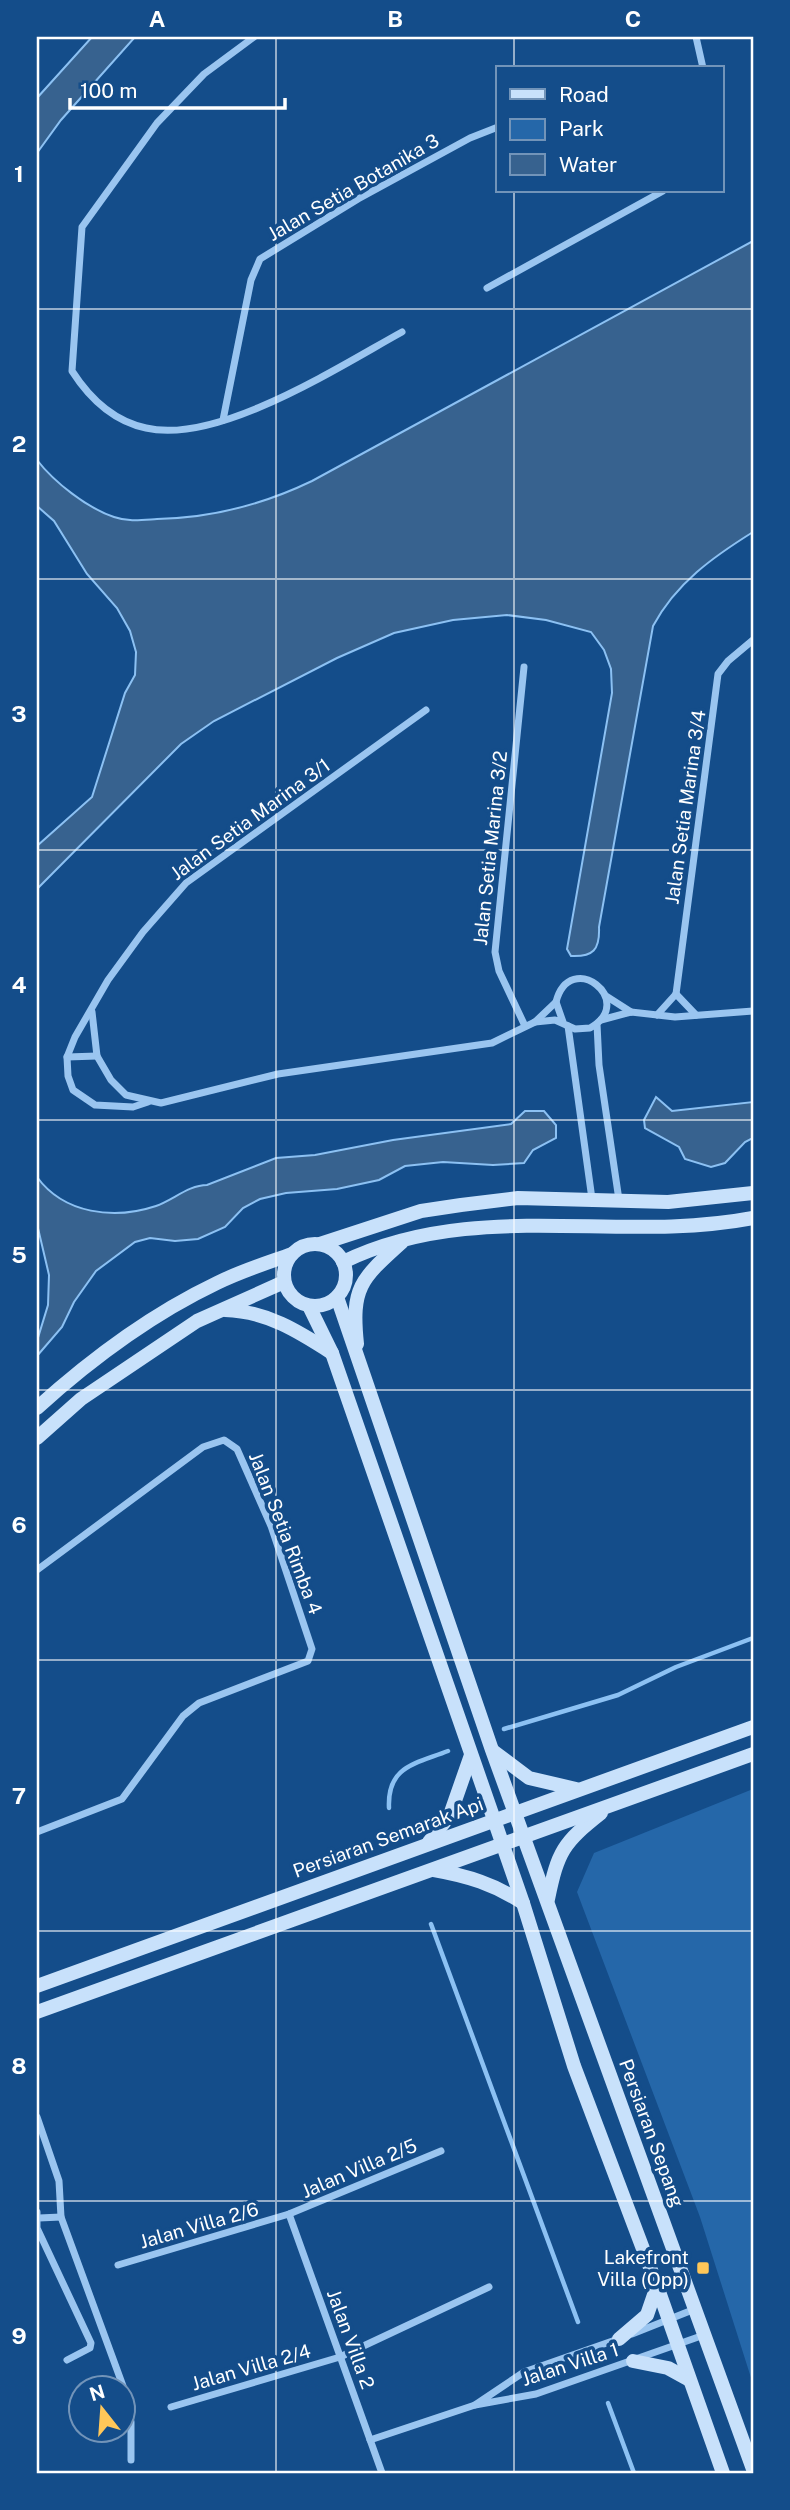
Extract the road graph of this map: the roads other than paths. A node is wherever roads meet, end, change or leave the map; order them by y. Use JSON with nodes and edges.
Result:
{"nodes":[{"id":1,"x":254,"y":37,"type":"edge"},
{"id":2,"x":696,"y":37,"type":"edge"},
{"id":3,"x":703,"y":66,"type":"edge"},
{"id":4,"x":496,"y":128,"type":"edge"},
{"id":5,"x":661,"y":192,"type":"edge"},
{"id":6,"x":487,"y":288,"type":"dead end"},
{"id":7,"x":402,"y":332,"type":"dead end"},
{"id":8,"x":223,"y":420,"type":"junction"},
{"id":9,"x":753,"y":640,"type":"edge"},
{"id":10,"x":524,"y":667,"type":"dead end"},
{"id":11,"x":426,"y":710,"type":"dead end"},
{"id":12,"x":676,"y":993,"type":"junction"},
{"id":13,"x":606,"y":996,"type":"junction"},
{"id":14,"x":556,"y":1002,"type":"junction"},
{"id":15,"x":93,"y":1011,"type":"junction"},
{"id":16,"x":753,"y":1011,"type":"edge"},
{"id":17,"x":631,"y":1013,"type":"junction"},
{"id":18,"x":696,"y":1015,"type":"junction"},
{"id":19,"x":657,"y":1016,"type":"junction"},
{"id":20,"x":535,"y":1022,"type":"junction"},
{"id":21,"x":599,"y":1022,"type":"junction"},
{"id":22,"x":566,"y":1024,"type":"junction"},
{"id":23,"x":525,"y":1026,"type":"junction"},
{"id":24,"x":97,"y":1056,"type":"junction"},
{"id":25,"x":67,"y":1057,"type":"junction"},
{"id":26,"x":148,"y":1102,"type":"junction"},
{"id":27,"x":753,"y":1193,"type":"edge"},
{"id":28,"x":518,"y":1198,"type":"junction"},
{"id":29,"x":592,"y":1199,"type":"junction"},
{"id":30,"x":625,"y":1200,"type":"junction"},
{"id":31,"x":753,"y":1218,"type":"edge"},
{"id":32,"x":518,"y":1224,"type":"junction"},
{"id":33,"x":629,"y":1226,"type":"junction"},
{"id":34,"x":406,"y":1239,"type":"junction"},
{"id":35,"x":320,"y":1244,"type":"junction"},
{"id":36,"x":292,"y":1254,"type":"junction"},
{"id":37,"x":343,"y":1262,"type":"junction"},
{"id":38,"x":284,"y":1282,"type":"junction"},
{"id":39,"x":337,"y":1297,"type":"junction"},
{"id":40,"x":309,"y":1306,"type":"junction"},
{"id":41,"x":218,"y":1310,"type":"junction"},
{"id":42,"x":332,"y":1353,"type":"junction"},
{"id":43,"x":359,"y":1366,"type":"junction"},
{"id":44,"x":37,"y":1408,"type":"edge"},
{"id":45,"x":37,"y":1438,"type":"edge"},
{"id":46,"x":37,"y":1570,"type":"edge"},
{"id":47,"x":753,"y":1727,"type":"edge"},
{"id":48,"x":492,"y":1750,"type":"junction"},
{"id":49,"x":753,"y":1754,"type":"edge"},
{"id":50,"x":471,"y":1755,"type":"junction"},
{"id":51,"x":576,"y":1789,"type":"junction"},
{"id":52,"x":611,"y":1806,"type":"junction"},
{"id":53,"x":516,"y":1811,"type":"junction"},
{"id":54,"x":493,"y":1819,"type":"junction"},
{"id":55,"x":37,"y":1832,"type":"edge"},
{"id":56,"x":525,"y":1836,"type":"junction"},
{"id":57,"x":428,"y":1843,"type":"junction"},
{"id":58,"x":502,"y":1845,"type":"junction"},
{"id":59,"x":433,"y":1870,"type":"junction"},
{"id":60,"x":548,"y":1899,"type":"junction"},
{"id":61,"x":523,"y":1903,"type":"junction"},
{"id":62,"x":37,"y":1986,"type":"edge"},
{"id":63,"x":37,"y":2012,"type":"edge"},
{"id":64,"x":37,"y":2117,"type":"edge"},
{"id":65,"x":441,"y":2151,"type":"dead end"},
{"id":66,"x":289,"y":2214,"type":"junction"},
{"id":67,"x":38,"y":2215,"type":"edge"},
{"id":68,"x":61,"y":2217,"type":"junction"},
{"id":69,"x":118,"y":2265,"type":"dead end"},
{"id":70,"x":657,"y":2286,"type":"junction"},
{"id":71,"x":489,"y":2287,"type":"dead end"},
{"id":72,"x":695,"y":2309,"type":"junction"},
{"id":73,"x":668,"y":2319,"type":"junction"},
{"id":74,"x":705,"y":2335,"type":"junction"},
{"id":75,"x":620,"y":2339,"type":"junction"},
{"id":76,"x":677,"y":2346,"type":"junction"},
{"id":77,"x":340,"y":2357,"type":"junction"},
{"id":78,"x":67,"y":2360,"type":"dead end"},
{"id":79,"x":633,"y":2361,"type":"junction"},
{"id":80,"x":119,"y":2374,"type":"edge"},
{"id":81,"x":688,"y":2379,"type":"junction"},
{"id":82,"x":475,"y":2405,"type":"junction"},
{"id":83,"x":170,"y":2407,"type":"dead end"},
{"id":84,"x":370,"y":2440,"type":"junction"},
{"id":85,"x":131,"y":2444,"type":"edge"},
{"id":86,"x":131,"y":2460,"type":"dead end"},
{"id":87,"x":753,"y":2469,"type":"edge"},
{"id":88,"x":382,"y":2473,"type":"edge"},
{"id":89,"x":723,"y":2473,"type":"edge"}],
"edges":[{"from":1,"to":8,"type":"street"},
{"from":2,"to":3,"type":"street"},
{"from":4,"to":8,"type":"street","name":"Jalan Setia Botanika 3"},
{"from":5,"to":6,"type":"street"},
{"from":7,"to":8,"type":"street"},
{"from":9,"to":12,"type":"street","name":"Jalan Setia Marina 3/4"},
{"from":10,"to":23,"type":"street","name":"Jalan Setia Marina 3/2"},
{"from":11,"to":15,"type":"street","name":"Jalan Setia Marina 3/1"},
{"from":12,"to":18,"type":"street"},
{"from":12,"to":19,"type":"street"},
{"from":13,"to":14,"type":"street"},
{"from":13,"to":17,"type":"street"},
{"from":13,"to":21,"type":"street"},
{"from":14,"to":20,"type":"street"},
{"from":14,"to":22,"type":"street"},
{"from":15,"to":24,"type":"street"},
{"from":15,"to":25,"type":"street","name":"Jalan Setia Marina 3/1"},
{"from":16,"to":18,"type":"street"},
{"from":17,"to":19,"type":"street"},
{"from":17,"to":21,"type":"street"},
{"from":18,"to":19,"type":"street"},
{"from":20,"to":22,"type":"street"},
{"from":20,"to":23,"type":"street"},
{"from":21,"to":22,"type":"street"},
{"from":21,"to":30,"type":"street"},
{"from":22,"to":29,"type":"street"},
{"from":23,"to":26,"type":"street"},
{"from":24,"to":25,"type":"street"},
{"from":24,"to":26,"type":"street"},
{"from":25,"to":26,"type":"street"},
{"from":27,"to":30,"type":"street"},
{"from":28,"to":29,"type":"street"},
{"from":28,"to":32,"type":"street"},
{"from":28,"to":35,"type":"street"},
{"from":29,"to":30,"type":"street"},
{"from":30,"to":33,"type":"street"},
{"from":31,"to":33,"type":"street"},
{"from":32,"to":33,"type":"street"},
{"from":32,"to":34,"type":"street"},
{"from":34,"to":37,"type":"street"},
{"from":34,"to":43,"type":"street"},
{"from":35,"to":36,"type":"street"},
{"from":35,"to":37,"type":"street"},
{"from":36,"to":38,"type":"street"},
{"from":36,"to":44,"type":"street"},
{"from":37,"to":39,"type":"street"},
{"from":38,"to":40,"type":"street"},
{"from":38,"to":41,"type":"street"},
{"from":39,"to":40,"type":"street"},
{"from":39,"to":43,"type":"street"},
{"from":40,"to":42,"type":"street"},
{"from":41,"to":42,"type":"street"},
{"from":41,"to":45,"type":"street"},
{"from":42,"to":50,"type":"street"},
{"from":43,"to":48,"type":"street","name":"Persiaran Sepang"},
{"from":46,"to":55,"type":"street","name":"Jalan Setia Rimba 4"},
{"from":47,"to":51,"type":"street","name":"Persiaran Semarak Api"},
{"from":48,"to":51,"type":"street"},
{"from":48,"to":53,"type":"street","name":"Persiaran Sepang"},
{"from":49,"to":52,"type":"street"},
{"from":50,"to":54,"type":"street"},
{"from":50,"to":57,"type":"street"},
{"from":51,"to":53,"type":"street","name":"Persiaran Semarak Api"},
{"from":52,"to":56,"type":"street"},
{"from":52,"to":60,"type":"street"},
{"from":53,"to":54,"type":"street","name":"Persiaran Semarak Api"},
{"from":53,"to":56,"type":"street","name":"Persiaran Sepang"},
{"from":54,"to":57,"type":"street","name":"Persiaran Semarak Api"},
{"from":54,"to":58,"type":"street"},
{"from":56,"to":58,"type":"street"},
{"from":56,"to":60,"type":"street","name":"Persiaran Sepang"},
{"from":57,"to":62,"type":"street","name":"Persiaran Semarak Api"},
{"from":58,"to":59,"type":"street"},
{"from":58,"to":61,"type":"street"},
{"from":59,"to":61,"type":"street"},
{"from":59,"to":63,"type":"street"},
{"from":60,"to":72,"type":"street","name":"Persiaran Sepang"},
{"from":61,"to":70,"type":"street"},
{"from":64,"to":68,"type":"street"},
{"from":65,"to":66,"type":"street","name":"Jalan Villa 2/5"},
{"from":66,"to":69,"type":"street","name":"Jalan Villa 2/6"},
{"from":66,"to":77,"type":"street","name":"Jalan Villa 2"},
{"from":67,"to":68,"type":"street"},
{"from":67,"to":78,"type":"street"},
{"from":68,"to":80,"type":"street"},
{"from":70,"to":73,"type":"street"},
{"from":70,"to":75,"type":"street"},
{"from":71,"to":77,"type":"street","name":"Jalan Villa 2/4"},
{"from":72,"to":73,"type":"street","name":"Jalan Villa 1"},
{"from":72,"to":74,"type":"street","name":"Persiaran Sepang"},
{"from":73,"to":75,"type":"street","name":"Jalan Villa 1"},
{"from":73,"to":76,"type":"street"},
{"from":74,"to":76,"type":"street","name":"Jalan Villa 1"},
{"from":74,"to":87,"type":"street","name":"Persiaran Sepang"},
{"from":75,"to":82,"type":"street","name":"Jalan Villa 1"},
{"from":76,"to":79,"type":"street","name":"Jalan Villa 1"},
{"from":76,"to":81,"type":"street"},
{"from":77,"to":83,"type":"street","name":"Jalan Villa 2/4"},
{"from":77,"to":84,"type":"street","name":"Jalan Villa 2"},
{"from":79,"to":81,"type":"street"},
{"from":79,"to":82,"type":"street","name":"Jalan Villa 1"},
{"from":81,"to":89,"type":"street"},
{"from":82,"to":84,"type":"street","name":"Jalan Villa 1"},
{"from":84,"to":88,"type":"street","name":"Jalan Villa 2"},
{"from":85,"to":86,"type":"street"}]}
